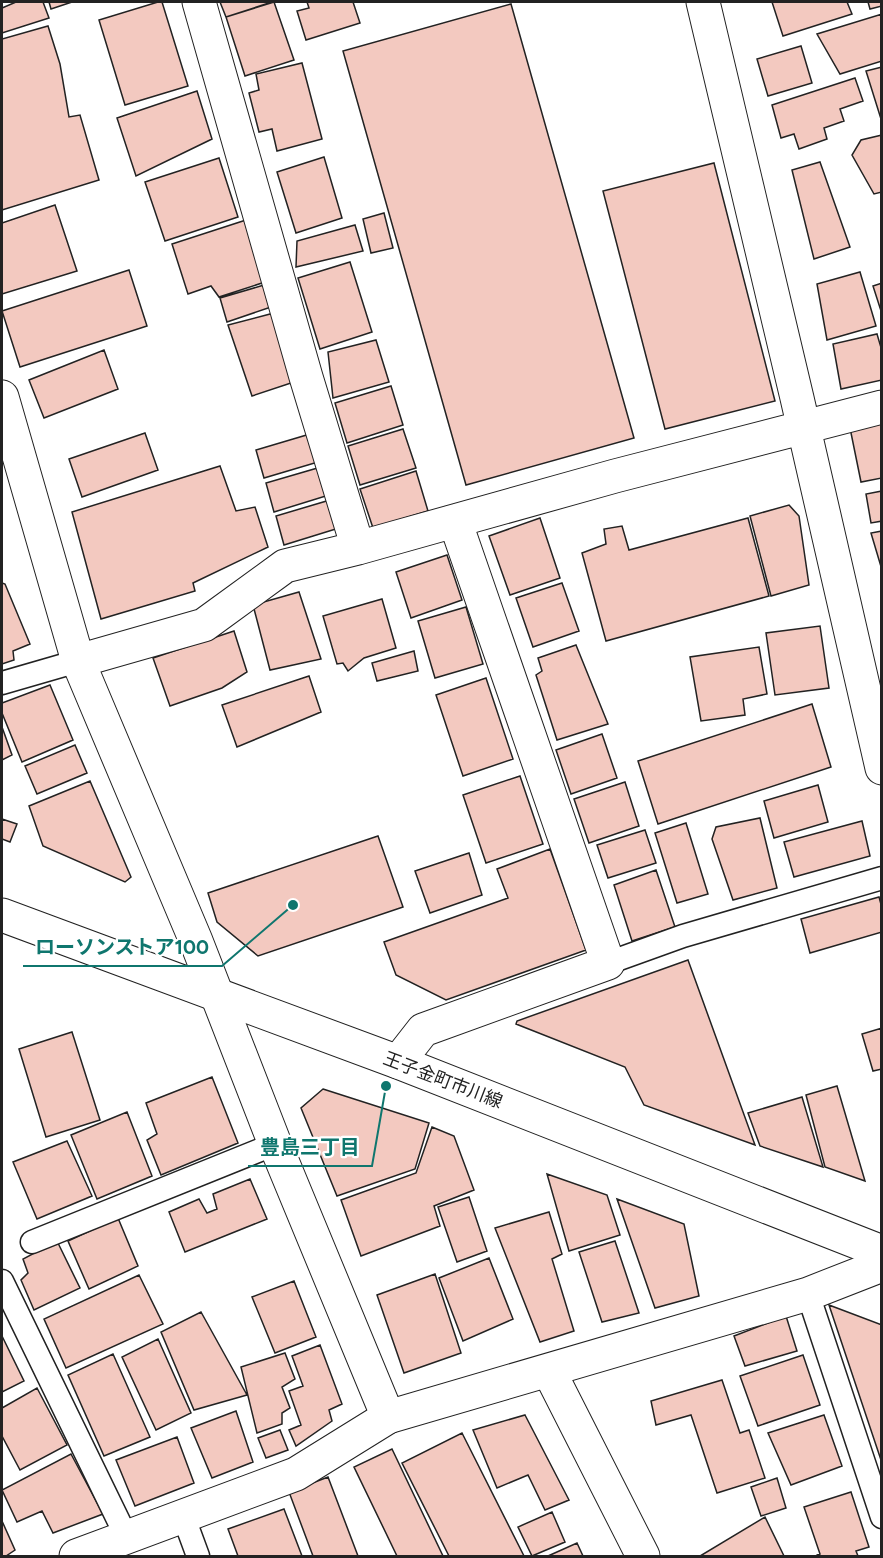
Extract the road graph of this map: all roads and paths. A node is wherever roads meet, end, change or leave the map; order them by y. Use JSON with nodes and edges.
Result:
{"nodes":[{"id":1,"x":199,"y":2,"type":"edge"},
{"id":2,"x":703,"y":2,"type":"edge"},
{"id":3,"x":2,"y":402,"type":"edge"},
{"id":4,"x":882,"y":407,"type":"edge"},
{"id":5,"x":804,"y":426,"type":"junction"},
{"id":6,"x":455,"y":521,"type":"junction"},
{"id":7,"x":358,"y":548,"type":"junction"},
{"id":8,"x":78,"y":661,"type":"junction"},
{"id":9,"x":2,"y":683,"type":"edge"},
{"id":10,"x":882,"y":768,"type":"edge"},
{"id":11,"x":882,"y":878,"type":"edge"},
{"id":12,"x":2,"y":915,"type":"edge"},
{"id":13,"x":608,"y":963,"type":"junction"},
{"id":14,"x":218,"y":996,"type":"junction"},
{"id":15,"x":398,"y":1062,"type":"junction"},
{"id":16,"x":275,"y":1144,"type":"junction"},
{"id":17,"x":32,"y":1242,"type":"dead end"},
{"id":18,"x":882,"y":1252,"type":"edge"},
{"id":19,"x":882,"y":1265,"type":"edge"},
{"id":20,"x":2,"y":1281,"type":"edge"},
{"id":21,"x":808,"y":1294,"type":"junction"},
{"id":22,"x":549,"y":1371,"type":"junction"},
{"id":23,"x":388,"y":1417,"type":"junction"},
{"id":24,"x":882,"y":1517,"type":"edge"},
{"id":25,"x":184,"y":1518,"type":"junction"},
{"id":26,"x":126,"y":1536,"type":"junction"},
{"id":27,"x":76,"y":1557,"type":"edge"},
{"id":28,"x":198,"y":1557,"type":"edge"},
{"id":29,"x":644,"y":1557,"type":"edge"}],
"edges":[{"from":1,"to":7,"type":"street"},
{"from":2,"to":5,"type":"street"},
{"from":3,"to":8,"type":"street"},
{"from":4,"to":5,"type":"street"},
{"from":5,"to":6,"type":"street"},
{"from":5,"to":10,"type":"street"},
{"from":6,"to":7,"type":"street"},
{"from":6,"to":13,"type":"street"},
{"from":7,"to":8,"type":"street"},
{"from":8,"to":9,"type":"lane"},
{"from":8,"to":14,"type":"street"},
{"from":11,"to":13,"type":"lane"},
{"from":12,"to":14,"type":"street","name":"王子金町市川線"},
{"from":13,"to":15,"type":"street"},
{"from":14,"to":15,"type":"street","name":"王子金町市川線"},
{"from":14,"to":16,"type":"street"},
{"from":15,"to":18,"type":"street","name":"王子金町市川線"},
{"from":16,"to":17,"type":"lane"},
{"from":16,"to":23,"type":"street"},
{"from":19,"to":21,"type":"street"},
{"from":20,"to":26,"type":"lane"},
{"from":21,"to":22,"type":"street"},
{"from":21,"to":24,"type":"lane"},
{"from":22,"to":23,"type":"street"},
{"from":22,"to":29,"type":"street"},
{"from":23,"to":25,"type":"street"},
{"from":25,"to":26,"type":"street"},
{"from":25,"to":28,"type":"lane"},
{"from":26,"to":27,"type":"street"}]}
